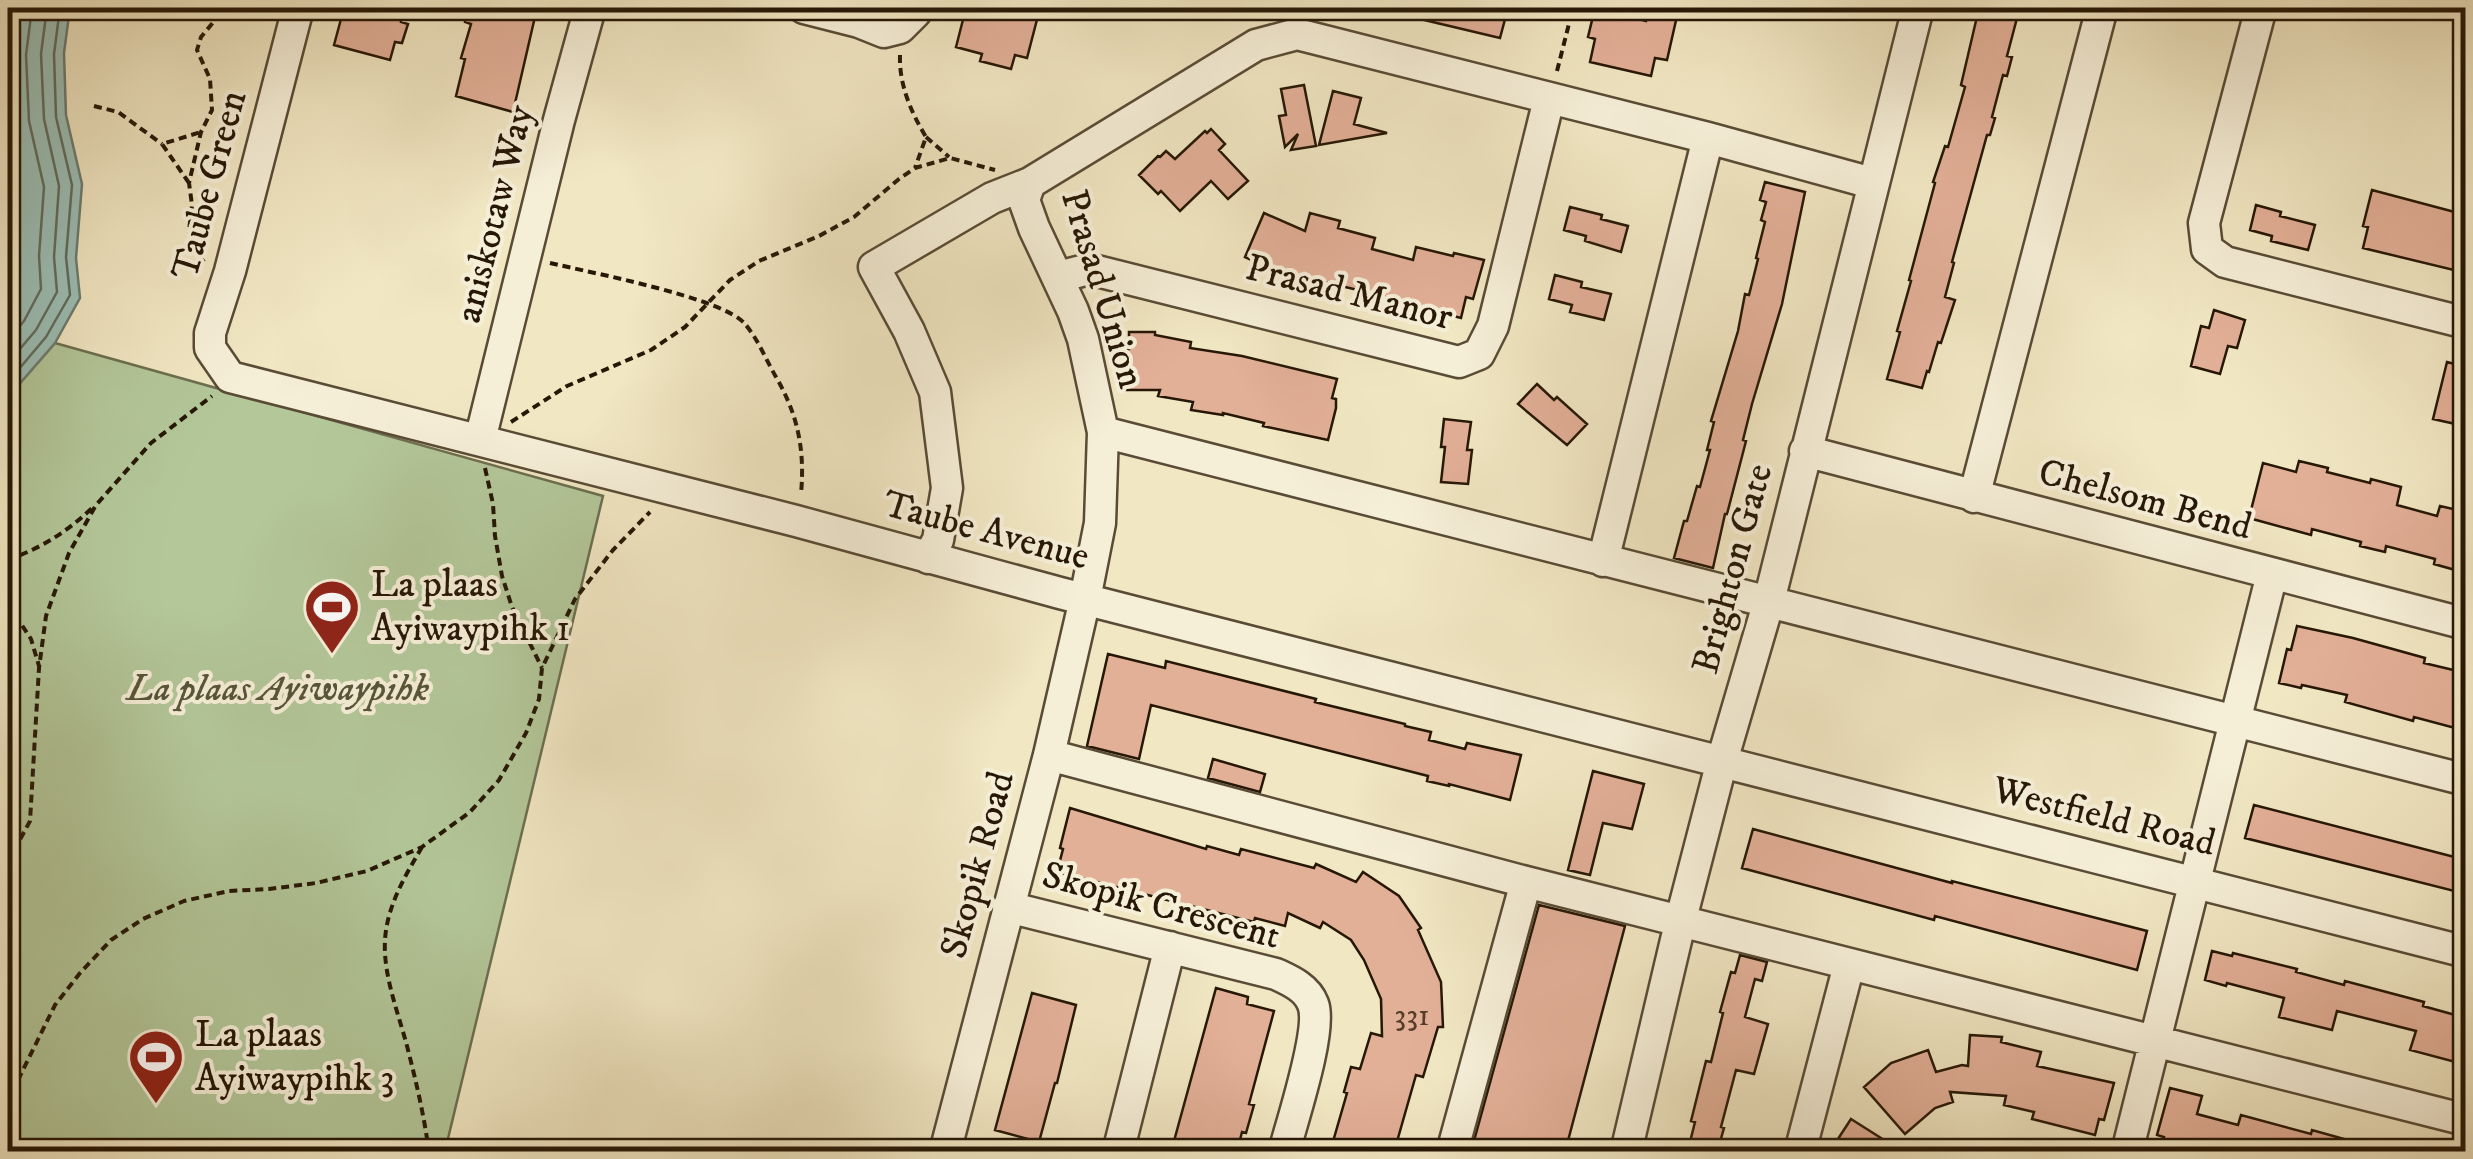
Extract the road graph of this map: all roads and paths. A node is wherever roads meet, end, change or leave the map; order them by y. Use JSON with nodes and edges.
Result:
{"nodes":[{"id":1,"x":226,"y":8,"type":"edge"},
{"id":2,"x":298,"y":8,"type":"edge"},
{"id":3,"x":590,"y":8,"type":"edge"},
{"id":4,"x":804,"y":8,"type":"edge"},
{"id":5,"x":1573,"y":8,"type":"edge"},
{"id":6,"x":1918,"y":8,"type":"edge"},
{"id":7,"x":2102,"y":8,"type":"edge"},
{"id":8,"x":2261,"y":8,"type":"edge"},
{"id":9,"x":908,"y":18,"type":"edge"},
{"id":10,"x":1552,"y":89,"type":"junction"},
{"id":11,"x":94,"y":106,"type":"dead end"},
{"id":12,"x":201,"y":132,"type":"junction"},
{"id":13,"x":926,"y":137,"type":"junction"},
{"id":14,"x":1708,"y":138,"type":"junction"},
{"id":15,"x":162,"y":144,"type":"junction"},
{"id":16,"x":950,"y":158,"type":"junction"},
{"id":17,"x":915,"y":168,"type":"junction"},
{"id":18,"x":189,"y":183,"type":"junction"},
{"id":19,"x":1030,"y":183,"type":"junction"},
{"id":20,"x":1872,"y":183,"type":"junction"},
{"id":21,"x":998,"y":195,"type":"junction"},
{"id":22,"x":545,"y":261,"type":"dead end"},
{"id":23,"x":210,"y":268,"type":"dead end"},
{"id":24,"x":1058,"y":277,"type":"junction"},
{"id":25,"x":709,"y":302,"type":"junction"},
{"id":26,"x":2466,"y":323,"type":"edge"},
{"id":27,"x":220,"y":388,"type":"junction"},
{"id":28,"x":1103,"y":432,"type":"junction"},
{"id":29,"x":491,"y":443,"type":"junction"},
{"id":30,"x":1805,"y":451,"type":"junction"},
{"id":31,"x":1974,"y":497,"type":"junction"},
{"id":32,"x":800,"y":504,"type":"dead end"},
{"id":33,"x":96,"y":505,"type":"junction"},
{"id":34,"x":653,"y":505,"type":"dead end"},
{"id":35,"x":928,"y":558,"type":"junction"},
{"id":36,"x":8,"y":560,"type":"edge"},
{"id":37,"x":1603,"y":561,"type":"junction"},
{"id":38,"x":2272,"y":574,"type":"junction"},
{"id":39,"x":1086,"y":599,"type":"junction"},
{"id":40,"x":1769,"y":600,"type":"junction"},
{"id":41,"x":8,"y":604,"type":"edge"},
{"id":42,"x":2466,"y":624,"type":"edge"},
{"id":43,"x":39,"y":668,"type":"junction"},
{"id":44,"x":542,"y":668,"type":"junction"},
{"id":45,"x":2235,"y":720,"type":"junction"},
{"id":46,"x":1048,"y":755,"type":"junction"},
{"id":47,"x":1722,"y":761,"type":"junction"},
{"id":48,"x":2466,"y":780,"type":"edge"},
{"id":49,"x":422,"y":847,"type":"junction"},
{"id":50,"x":8,"y":862,"type":"edge"},
{"id":51,"x":1526,"y":882,"type":"junction"},
{"id":52,"x":2194,"y":882,"type":"junction"},
{"id":53,"x":1008,"y":907,"type":"junction"},
{"id":54,"x":1681,"y":920,"type":"junction"},
{"id":55,"x":1170,"y":947,"type":"junction"},
{"id":56,"x":2466,"y":952,"type":"edge"},
{"id":57,"x":1850,"y":965,"type":"junction"},
{"id":58,"x":8,"y":996,"type":"edge"},
{"id":59,"x":2155,"y":1042,"type":"junction"},
{"id":60,"x":18,"y":1080,"type":"junction"},
{"id":61,"x":2466,"y":1120,"type":"edge"},
{"id":62,"x":8,"y":1143,"type":"edge"},
{"id":63,"x":429,"y":1152,"type":"edge"},
{"id":64,"x":945,"y":1152,"type":"edge"},
{"id":65,"x":1118,"y":1152,"type":"edge"},
{"id":66,"x":1284,"y":1152,"type":"edge"},
{"id":67,"x":1452,"y":1152,"type":"edge"},
{"id":68,"x":1626,"y":1152,"type":"edge"},
{"id":69,"x":1800,"y":1152,"type":"edge"},
{"id":70,"x":2127,"y":1152,"type":"edge"}],
"edges":[{"from":1,"to":12,"type":"path"},
{"from":2,"to":27,"type":"street","name":"Taube Green"},
{"from":3,"to":29,"type":"street","name":"aniskotaw Way"},
{"from":4,"to":9,"type":"street"},
{"from":5,"to":10,"type":"path"},
{"from":6,"to":20,"type":"street","name":"Brighton Gate"},
{"from":7,"to":31,"type":"street"},
{"from":8,"to":26,"type":"street"},
{"from":9,"to":13,"type":"path"},
{"from":10,"to":14,"type":"street","name":"Prasad Union"},
{"from":10,"to":19,"type":"street","name":"Prasad Union"},
{"from":10,"to":24,"type":"street","name":"Prasad Manor"},
{"from":11,"to":15,"type":"path"},
{"from":12,"to":15,"type":"path"},
{"from":12,"to":18,"type":"path"},
{"from":13,"to":16,"type":"path"},
{"from":13,"to":17,"type":"path"},
{"from":14,"to":20,"type":"street","name":"Prasad Union"},
{"from":14,"to":37,"type":"street"},
{"from":15,"to":18,"type":"path"},
{"from":16,"to":17,"type":"path"},
{"from":16,"to":21,"type":"path"},
{"from":17,"to":25,"type":"path"},
{"from":18,"to":23,"type":"path"},
{"from":19,"to":21,"type":"street"},
{"from":19,"to":24,"type":"street","name":"Prasad Union"},
{"from":20,"to":30,"type":"street","name":"Brighton Gate"},
{"from":21,"to":35,"type":"street"},
{"from":22,"to":25,"type":"path"},
{"from":24,"to":28,"type":"street","name":"Prasad Union"},
{"from":25,"to":29,"type":"path"},
{"from":25,"to":32,"type":"path"},
{"from":27,"to":29,"type":"street","name":"Taube Avenue"},
{"from":27,"to":33,"type":"path"},
{"from":28,"to":37,"type":"street"},
{"from":28,"to":39,"type":"street","name":"Prasad Union"},
{"from":29,"to":35,"type":"street","name":"Taube Avenue"},
{"from":29,"to":44,"type":"path"},
{"from":30,"to":31,"type":"street","name":"Chelsom Bend"},
{"from":30,"to":40,"type":"street","name":"Brighton Gate"},
{"from":31,"to":38,"type":"street","name":"Chelsom Bend"},
{"from":33,"to":36,"type":"path"},
{"from":33,"to":43,"type":"path"},
{"from":34,"to":44,"type":"path"},
{"from":35,"to":39,"type":"street","name":"Taube Avenue"},
{"from":37,"to":40,"type":"street"},
{"from":38,"to":42,"type":"street","name":"Chelsom Bend"},
{"from":38,"to":45,"type":"street"},
{"from":39,"to":46,"type":"street","name":"Skopik Road"},
{"from":39,"to":47,"type":"street","name":"Taube Avenue"},
{"from":40,"to":45,"type":"street"},
{"from":40,"to":47,"type":"street","name":"Brighton Gate"},
{"from":41,"to":43,"type":"path"},
{"from":43,"to":50,"type":"path"},
{"from":44,"to":49,"type":"path"},
{"from":45,"to":48,"type":"street"},
{"from":45,"to":52,"type":"street"},
{"from":46,"to":51,"type":"street"},
{"from":46,"to":53,"type":"street","name":"Skopik Road"},
{"from":47,"to":52,"type":"street","name":"Westfield Road"},
{"from":47,"to":54,"type":"street","name":"Brighton Gate"},
{"from":49,"to":60,"type":"path"},
{"from":49,"to":63,"type":"path"},
{"from":51,"to":54,"type":"street"},
{"from":51,"to":67,"type":"street"},
{"from":52,"to":56,"type":"street","name":"Westfield Road"},
{"from":52,"to":59,"type":"street"},
{"from":53,"to":55,"type":"street","name":"Skopik Crescent"},
{"from":53,"to":64,"type":"street","name":"Skopik Road"},
{"from":54,"to":57,"type":"street"},
{"from":54,"to":68,"type":"street","name":"Brighton Gate"},
{"from":55,"to":65,"type":"street"},
{"from":55,"to":66,"type":"street","name":"Skopik Crescent"},
{"from":57,"to":59,"type":"street"},
{"from":57,"to":69,"type":"street"},
{"from":58,"to":60,"type":"path"},
{"from":59,"to":61,"type":"street"},
{"from":59,"to":70,"type":"street"},
{"from":60,"to":62,"type":"path"}]}
